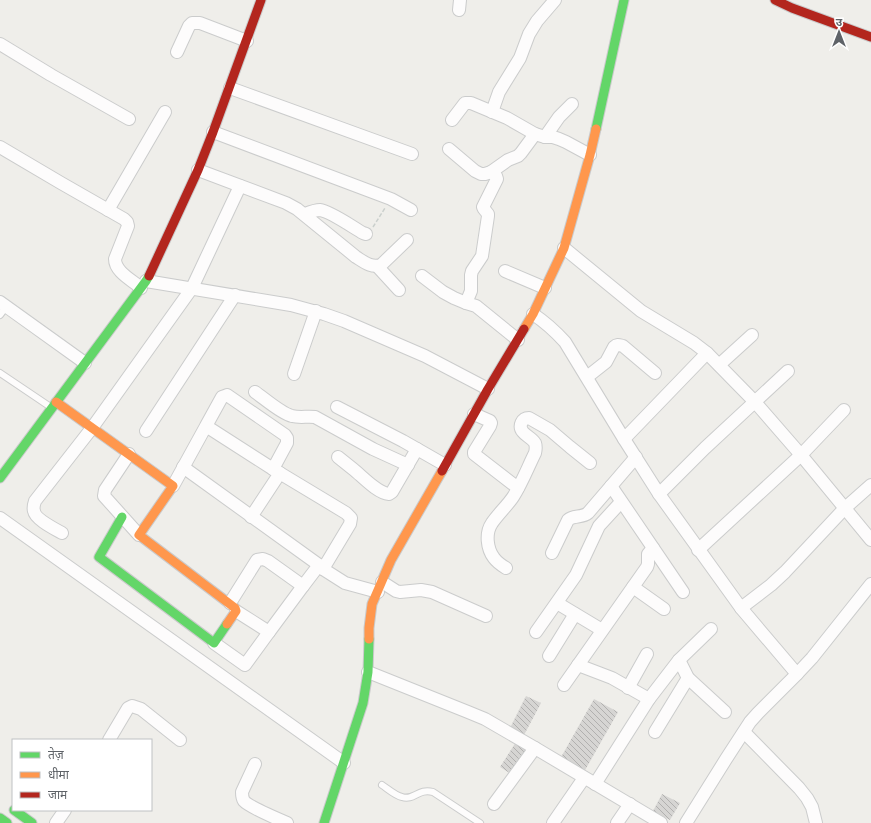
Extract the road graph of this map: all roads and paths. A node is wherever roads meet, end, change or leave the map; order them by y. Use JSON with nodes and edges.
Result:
{"nodes":[{"id":1,"x":261,"y":0,"type":"edge"},
{"id":2,"x":555,"y":0,"type":"edge"},
{"id":3,"x":624,"y":0,"type":"edge"},
{"id":4,"x":775,"y":0,"type":"edge"},
{"id":5,"x":785,"y":0,"type":"edge"},
{"id":6,"x":792,"y":8,"type":"junction"},
{"id":7,"x":871,"y":37,"type":"edge"},
{"id":8,"x":247,"y":41,"type":"junction"},
{"id":9,"x":0,"y":44,"type":"edge"},
{"id":10,"x":177,"y":52,"type":"dead end"},
{"id":11,"x":230,"y":88,"type":"junction"},
{"id":12,"x":572,"y":104,"type":"dead end"},
{"id":13,"x":165,"y":112,"type":"dead end"},
{"id":14,"x":492,"y":112,"type":"junction"},
{"id":15,"x":129,"y":119,"type":"dead end"},
{"id":16,"x":452,"y":120,"type":"dead end"},
{"id":17,"x":214,"y":132,"type":"junction"},
{"id":18,"x":540,"y":136,"type":"junction"},
{"id":19,"x":0,"y":147,"type":"edge"},
{"id":20,"x":449,"y":149,"type":"dead end"},
{"id":21,"x":412,"y":154,"type":"dead end"},
{"id":22,"x":590,"y":155,"type":"junction"},
{"id":23,"x":198,"y":170,"type":"junction"},
{"id":24,"x":491,"y":172,"type":"junction"},
{"id":25,"x":240,"y":186,"type":"junction"},
{"id":26,"x":391,"y":199,"type":"junction"},
{"id":27,"x":108,"y":210,"type":"junction"},
{"id":28,"x":411,"y":210,"type":"dead end"},
{"id":29,"x":305,"y":214,"type":"junction"},
{"id":30,"x":366,"y":234,"type":"joint"},
{"id":31,"x":407,"y":240,"type":"dead end"},
{"id":32,"x":564,"y":248,"type":"junction"},
{"id":33,"x":377,"y":266,"type":"junction"},
{"id":34,"x":505,"y":271,"type":"dead end"},
{"id":35,"x":422,"y":276,"type":"dead end"},
{"id":36,"x":143,"y":284,"type":"junction"},
{"id":37,"x":192,"y":288,"type":"junction"},
{"id":38,"x":545,"y":288,"type":"junction"},
{"id":39,"x":399,"y":290,"type":"dead end"},
{"id":40,"x":235,"y":295,"type":"junction"},
{"id":41,"x":466,"y":303,"type":"junction"},
{"id":42,"x":2,"y":308,"type":"edge"},
{"id":43,"x":316,"y":312,"type":"junction"},
{"id":44,"x":533,"y":314,"type":"junction"},
{"id":45,"x":752,"y":335,"type":"dead end"},
{"id":46,"x":518,"y":340,"type":"junction"},
{"id":47,"x":708,"y":353,"type":"junction"},
{"id":48,"x":85,"y":363,"type":"junction"},
{"id":49,"x":719,"y":365,"type":"junction"},
{"id":50,"x":788,"y":371,"type":"dead end"},
{"id":51,"x":0,"y":373,"type":"edge"},
{"id":52,"x":655,"y":373,"type":"dead end"},
{"id":53,"x":294,"y":374,"type":"dead end"},
{"id":54,"x":587,"y":377,"type":"junction"},
{"id":55,"x":488,"y":389,"type":"junction"},
{"id":56,"x":256,"y":392,"type":"dead end"},
{"id":57,"x":754,"y":402,"type":"junction"},
{"id":58,"x":54,"y":405,"type":"junction"},
{"id":59,"x":337,"y":407,"type":"dead end"},
{"id":60,"x":844,"y":410,"type":"dead end"},
{"id":61,"x":474,"y":414,"type":"junction"},
{"id":62,"x":206,"y":426,"type":"junction"},
{"id":63,"x":92,"y":428,"type":"junction"},
{"id":64,"x":146,"y":431,"type":"dead end"},
{"id":65,"x":624,"y":439,"type":"junction"},
{"id":66,"x":417,"y":449,"type":"junction"},
{"id":67,"x":129,"y":454,"type":"junction"},
{"id":68,"x":801,"y":455,"type":"junction"},
{"id":69,"x":338,"y":457,"type":"dead end"},
{"id":70,"x":636,"y":457,"type":"junction"},
{"id":71,"x":590,"y":462,"type":"dead end"},
{"id":72,"x":408,"y":465,"type":"junction"},
{"id":73,"x":445,"y":465,"type":"junction"},
{"id":74,"x":183,"y":467,"type":"junction"},
{"id":75,"x":277,"y":471,"type":"junction"},
{"id":76,"x":0,"y":478,"type":"edge"},
{"id":77,"x":173,"y":486,"type":"junction"},
{"id":78,"x":611,"y":486,"type":"junction"},
{"id":79,"x":518,"y":488,"type":"junction"},
{"id":80,"x":869,"y":490,"type":"edge"},
{"id":81,"x":659,"y":494,"type":"junction"},
{"id":82,"x":621,"y":502,"type":"junction"},
{"id":83,"x":845,"y":508,"type":"junction"},
{"id":84,"x":122,"y":517,"type":"junction"},
{"id":85,"x":251,"y":517,"type":"junction"},
{"id":86,"x":0,"y":518,"type":"edge"},
{"id":87,"x":62,"y":533,"type":"dead end"},
{"id":88,"x":138,"y":535,"type":"junction"},
{"id":89,"x":871,"y":540,"type":"edge"},
{"id":90,"x":653,"y":548,"type":"junction"},
{"id":91,"x":698,"y":550,"type":"junction"},
{"id":92,"x":552,"y":553,"type":"dead end"},
{"id":93,"x":321,"y":567,"type":"junction"},
{"id":94,"x":506,"y":568,"type":"dead end"},
{"id":95,"x":871,"y":584,"type":"edge"},
{"id":96,"x":302,"y":586,"type":"junction"},
{"id":97,"x":380,"y":587,"type":"junction"},
{"id":98,"x":633,"y":587,"type":"junction"},
{"id":99,"x":683,"y":592,"type":"dead end"},
{"id":100,"x":557,"y":603,"type":"junction"},
{"id":101,"x":233,"y":607,"type":"junction"},
{"id":102,"x":741,"y":608,"type":"junction"},
{"id":103,"x":664,"y":609,"type":"dead end"},
{"id":104,"x":575,"y":614,"type":"junction"},
{"id":105,"x":486,"y":616,"type":"dead end"},
{"id":106,"x":711,"y":629,"type":"dead end"},
{"id":107,"x":602,"y":630,"type":"junction"},
{"id":108,"x":269,"y":632,"type":"junction"},
{"id":109,"x":536,"y":632,"type":"dead end"},
{"id":110,"x":214,"y":643,"type":"junction"},
{"id":111,"x":648,"y":654,"type":"dead end"},
{"id":112,"x":549,"y":656,"type":"dead end"},
{"id":113,"x":679,"y":660,"type":"junction"},
{"id":114,"x":578,"y":665,"type":"junction"},
{"id":115,"x":368,"y":672,"type":"junction"},
{"id":116,"x":797,"y":674,"type":"junction"},
{"id":117,"x":688,"y":678,"type":"junction"},
{"id":118,"x":564,"y":685,"type":"dead end"},
{"id":119,"x":628,"y":688,"type":"junction"},
{"id":120,"x":649,"y":699,"type":"junction"},
{"id":121,"x":725,"y":712,"type":"dead end"},
{"id":122,"x":655,"y":732,"type":"dead end"},
{"id":123,"x":744,"y":732,"type":"junction"},
{"id":124,"x":109,"y":739,"type":"edge"},
{"id":125,"x":180,"y":740,"type":"dead end"},
{"id":126,"x":534,"y":748,"type":"junction"},
{"id":127,"x":344,"y":762,"type":"junction"},
{"id":128,"x":255,"y":764,"type":"dead end"},
{"id":129,"x":584,"y":778,"type":"junction"},
{"id":130,"x":595,"y":784,"type":"junction"},
{"id":131,"x":382,"y":785,"type":"dead end"},
{"id":132,"x":494,"y":804,"type":"dead end"},
{"id":133,"x":630,"y":804,"type":"junction"},
{"id":134,"x":15,"y":811,"type":"edge"},
{"id":135,"x":64,"y":811,"type":"edge"},
{"id":136,"x":0,"y":818,"type":"edge"},
{"id":137,"x":688,"y":822,"type":"edge"},
{"id":138,"x":7,"y":823,"type":"edge"},
{"id":139,"x":32,"y":823,"type":"edge"},
{"id":140,"x":56,"y":823,"type":"edge"},
{"id":141,"x":287,"y":823,"type":"edge"},
{"id":142,"x":324,"y":823,"type":"edge"},
{"id":143,"x":480,"y":823,"type":"edge"},
{"id":144,"x":553,"y":823,"type":"edge"},
{"id":145,"x":617,"y":823,"type":"edge"},
{"id":146,"x":661,"y":823,"type":"edge"},
{"id":147,"x":816,"y":823,"type":"edge"}],
"edges":[{"from":1,"to":8,"type":"main road"},
{"from":2,"to":14,"type":"street"},
{"from":3,"to":22,"type":"main road"},
{"from":4,"to":6,"type":"main road"},
{"from":5,"to":6,"type":"main road"},
{"from":6,"to":7,"type":"main road"},
{"from":8,"to":10,"type":"street"},
{"from":8,"to":11,"type":"main road"},
{"from":9,"to":15,"type":"street"},
{"from":11,"to":17,"type":"main road"},
{"from":11,"to":21,"type":"street"},
{"from":12,"to":18,"type":"street"},
{"from":13,"to":27,"type":"street"},
{"from":14,"to":16,"type":"street"},
{"from":14,"to":18,"type":"street"},
{"from":17,"to":23,"type":"main road"},
{"from":17,"to":26,"type":"street"},
{"from":18,"to":22,"type":"street"},
{"from":18,"to":24,"type":"street"},
{"from":19,"to":27,"type":"street"},
{"from":20,"to":24,"type":"street"},
{"from":22,"to":32,"type":"main road"},
{"from":23,"to":25,"type":"street"},
{"from":23,"to":36,"type":"main road"},
{"from":24,"to":41,"type":"street"},
{"from":25,"to":29,"type":"street"},
{"from":25,"to":37,"type":"street"},
{"from":26,"to":28,"type":"street"},
{"from":26,"to":30,"type":"path"},
{"from":27,"to":36,"type":"street"},
{"from":29,"to":30,"type":"street"},
{"from":29,"to":33,"type":"street"},
{"from":31,"to":33,"type":"street"},
{"from":32,"to":38,"type":"main road"},
{"from":32,"to":47,"type":"street"},
{"from":33,"to":39,"type":"street"},
{"from":34,"to":38,"type":"street"},
{"from":35,"to":41,"type":"street"},
{"from":36,"to":37,"type":"street"},
{"from":36,"to":48,"type":"main road"},
{"from":37,"to":40,"type":"street"},
{"from":37,"to":63,"type":"street"},
{"from":38,"to":44,"type":"main road"},
{"from":40,"to":43,"type":"street"},
{"from":40,"to":64,"type":"street"},
{"from":41,"to":46,"type":"street"},
{"from":42,"to":48,"type":"street"},
{"from":43,"to":53,"type":"street"},
{"from":43,"to":55,"type":"street"},
{"from":44,"to":46,"type":"main road"},
{"from":44,"to":54,"type":"street"},
{"from":45,"to":49,"type":"street"},
{"from":46,"to":55,"type":"main road"},
{"from":47,"to":49,"type":"street"},
{"from":47,"to":65,"type":"street"},
{"from":48,"to":58,"type":"main road"},
{"from":49,"to":57,"type":"street"},
{"from":50,"to":57,"type":"street"},
{"from":51,"to":58,"type":"lane"},
{"from":52,"to":54,"type":"street"},
{"from":54,"to":65,"type":"street"},
{"from":55,"to":61,"type":"main road"},
{"from":56,"to":72,"type":"street"},
{"from":57,"to":68,"type":"street"},
{"from":57,"to":81,"type":"street"},
{"from":58,"to":63,"type":"main road"},
{"from":58,"to":76,"type":"main road"},
{"from":59,"to":66,"type":"street"},
{"from":60,"to":68,"type":"street"},
{"from":61,"to":73,"type":"main road"},
{"from":61,"to":79,"type":"street"},
{"from":62,"to":74,"type":"street"},
{"from":62,"to":75,"type":"street"},
{"from":62,"to":75,"type":"street"},
{"from":63,"to":67,"type":"main road"},
{"from":63,"to":87,"type":"street"},
{"from":65,"to":70,"type":"street"},
{"from":66,"to":72,"type":"street"},
{"from":66,"to":73,"type":"street"},
{"from":67,"to":77,"type":"main road"},
{"from":67,"to":84,"type":"street"},
{"from":68,"to":83,"type":"street"},
{"from":68,"to":91,"type":"street"},
{"from":69,"to":72,"type":"street"},
{"from":70,"to":78,"type":"street"},
{"from":70,"to":81,"type":"street"},
{"from":71,"to":79,"type":"street"},
{"from":73,"to":97,"type":"main road"},
{"from":74,"to":77,"type":"street"},
{"from":74,"to":85,"type":"street"},
{"from":75,"to":85,"type":"street"},
{"from":75,"to":93,"type":"street"},
{"from":77,"to":88,"type":"main road"},
{"from":78,"to":82,"type":"street"},
{"from":78,"to":92,"type":"street"},
{"from":79,"to":94,"type":"street"},
{"from":80,"to":83,"type":"street"},
{"from":81,"to":91,"type":"street"},
{"from":82,"to":90,"type":"street"},
{"from":82,"to":100,"type":"street"},
{"from":83,"to":89,"type":"street"},
{"from":83,"to":102,"type":"street"},
{"from":84,"to":88,"type":"street"},
{"from":84,"to":110,"type":"main road"},
{"from":85,"to":93,"type":"street"},
{"from":86,"to":127,"type":"street"},
{"from":88,"to":101,"type":"main road"},
{"from":90,"to":98,"type":"street"},
{"from":90,"to":99,"type":"street"},
{"from":91,"to":102,"type":"street"},
{"from":93,"to":96,"type":"street"},
{"from":93,"to":97,"type":"street"},
{"from":95,"to":116,"type":"street"},
{"from":96,"to":101,"type":"street"},
{"from":96,"to":108,"type":"street"},
{"from":97,"to":105,"type":"street"},
{"from":97,"to":115,"type":"main road"},
{"from":98,"to":103,"type":"street"},
{"from":98,"to":107,"type":"street"},
{"from":100,"to":104,"type":"street"},
{"from":100,"to":109,"type":"street"},
{"from":101,"to":108,"type":"street"},
{"from":101,"to":110,"type":"main road"},
{"from":102,"to":116,"type":"street"},
{"from":104,"to":107,"type":"street"},
{"from":104,"to":112,"type":"street"},
{"from":106,"to":113,"type":"street"},
{"from":107,"to":114,"type":"street"},
{"from":108,"to":110,"type":"street"},
{"from":111,"to":119,"type":"street"},
{"from":113,"to":117,"type":"street"},
{"from":113,"to":120,"type":"street"},
{"from":114,"to":118,"type":"street"},
{"from":114,"to":119,"type":"street"},
{"from":115,"to":126,"type":"street"},
{"from":115,"to":127,"type":"main road"},
{"from":116,"to":123,"type":"street"},
{"from":117,"to":121,"type":"street"},
{"from":117,"to":122,"type":"street"},
{"from":119,"to":120,"type":"street"},
{"from":120,"to":130,"type":"street"},
{"from":123,"to":137,"type":"street"},
{"from":123,"to":147,"type":"street"},
{"from":124,"to":125,"type":"street"},
{"from":126,"to":129,"type":"street"},
{"from":126,"to":132,"type":"street"},
{"from":127,"to":142,"type":"main road"},
{"from":128,"to":141,"type":"street"},
{"from":129,"to":130,"type":"street"},
{"from":129,"to":144,"type":"street"},
{"from":130,"to":133,"type":"street"},
{"from":131,"to":143,"type":"lane"},
{"from":133,"to":145,"type":"street"},
{"from":133,"to":146,"type":"street"},
{"from":134,"to":139,"type":"main road"},
{"from":135,"to":140,"type":"street"},
{"from":136,"to":138,"type":"main road"}]}
